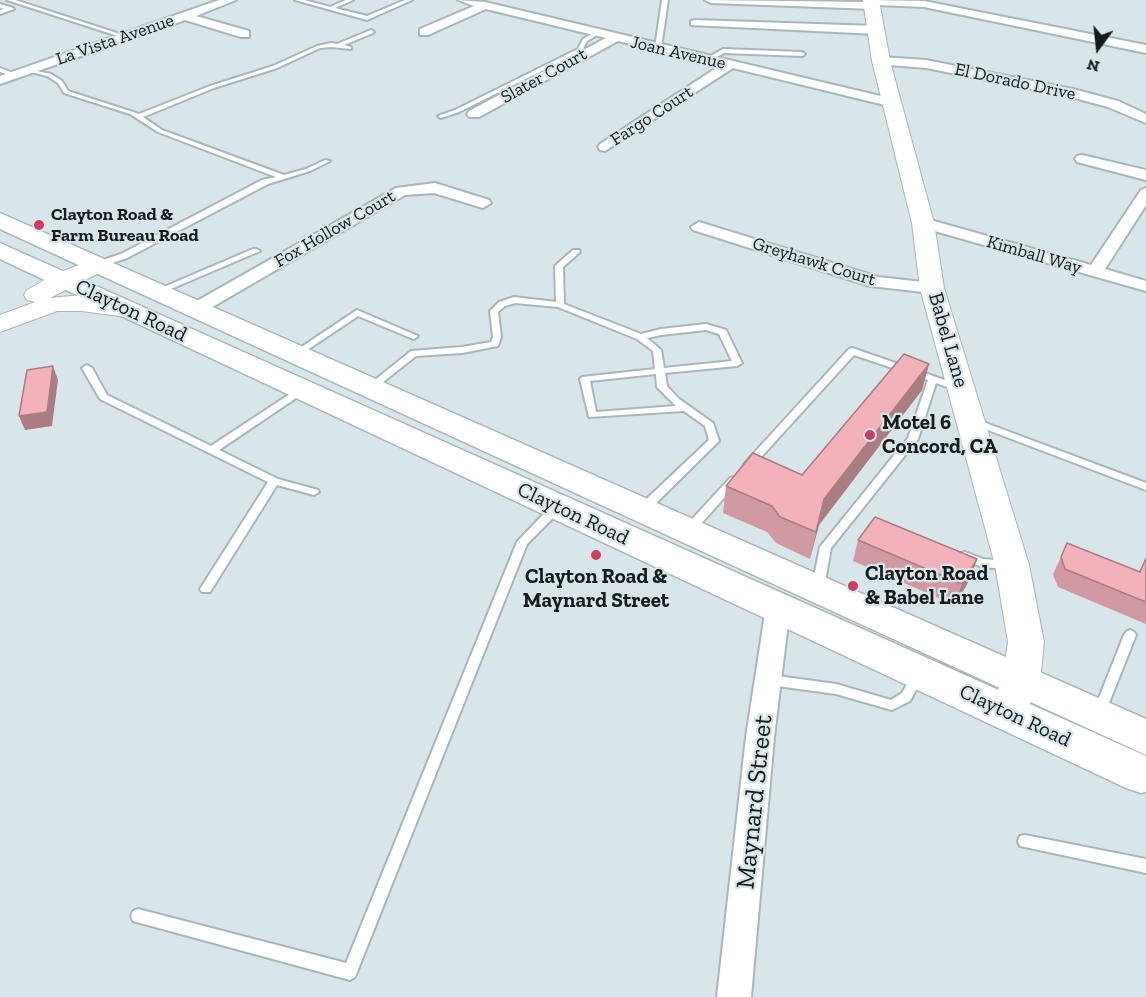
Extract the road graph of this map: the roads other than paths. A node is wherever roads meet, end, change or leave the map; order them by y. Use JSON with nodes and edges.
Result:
{"nodes":[{"id":1,"x":10,"y":0,"type":"edge"},
{"id":2,"x":230,"y":0,"type":"edge"},
{"id":3,"x":298,"y":0,"type":"edge"},
{"id":4,"x":350,"y":0,"type":"edge"},
{"id":5,"x":409,"y":0,"type":"edge"},
{"id":6,"x":464,"y":0,"type":"edge"},
{"id":7,"x":665,"y":0,"type":"edge"},
{"id":8,"x":711,"y":0,"type":"edge"},
{"id":9,"x":485,"y":5,"type":"junction"},
{"id":10,"x":534,"y":5,"type":"dead end"},
{"id":11,"x":0,"y":6,"type":"edge"},
{"id":12,"x":330,"y":8,"type":"junction"},
{"id":13,"x":873,"y":9,"type":"edge"},
{"id":14,"x":0,"y":12,"type":"edge"},
{"id":15,"x":520,"y":13,"type":"junction"},
{"id":16,"x":185,"y":16,"type":"junction"},
{"id":17,"x":694,"y":23,"type":"dead end"},
{"id":18,"x":371,"y":32,"type":"dead end"},
{"id":19,"x":424,"y":32,"type":"dead end"},
{"id":20,"x":597,"y":33,"type":"junction"},
{"id":21,"x":245,"y":34,"type":"dead end"},
{"id":22,"x":126,"y":37,"type":"junction"},
{"id":23,"x":614,"y":38,"type":"junction"},
{"id":24,"x":338,"y":46,"type":"junction"},
{"id":25,"x":349,"y":48,"type":"dead end"},
{"id":26,"x":658,"y":48,"type":"junction"},
{"id":27,"x":1146,"y":49,"type":"edge"},
{"id":28,"x":802,"y":54,"type":"dead end"},
{"id":29,"x":707,"y":60,"type":"junction"},
{"id":30,"x":881,"y":61,"type":"junction"},
{"id":31,"x":730,"y":65,"type":"junction"},
{"id":32,"x":29,"y":69,"type":"junction"},
{"id":33,"x":0,"y":70,"type":"edge"},
{"id":34,"x":14,"y":75,"type":"junction"},
{"id":35,"x":0,"y":80,"type":"edge"},
{"id":36,"x":893,"y":103,"type":"junction"},
{"id":37,"x":474,"y":114,"type":"dead end"},
{"id":38,"x":441,"y":116,"type":"dead end"},
{"id":39,"x":138,"y":117,"type":"junction"},
{"id":40,"x":1146,"y":119,"type":"edge"},
{"id":41,"x":605,"y":147,"type":"dead end"},
{"id":42,"x":1082,"y":159,"type":"dead end"},
{"id":43,"x":327,"y":161,"type":"dead end"},
{"id":44,"x":1146,"y":175,"type":"edge"},
{"id":45,"x":284,"y":177,"type":"junction"},
{"id":46,"x":1146,"y":193,"type":"edge"},
{"id":47,"x":483,"y":203,"type":"dead end"},
{"id":48,"x":0,"y":220,"type":"edge"},
{"id":49,"x":923,"y":223,"type":"junction"},
{"id":50,"x":699,"y":227,"type":"dead end"},
{"id":51,"x":0,"y":250,"type":"edge"},
{"id":52,"x":256,"y":251,"type":"dead end"},
{"id":53,"x":576,"y":252,"type":"dead end"},
{"id":54,"x":97,"y":265,"type":"junction"},
{"id":55,"x":1095,"y":272,"type":"junction"},
{"id":56,"x":62,"y":280,"type":"junction"},
{"id":57,"x":1146,"y":286,"type":"edge"},
{"id":58,"x":932,"y":288,"type":"junction"},
{"id":59,"x":156,"y":292,"type":"junction"},
{"id":60,"x":560,"y":305,"type":"junction"},
{"id":61,"x":127,"y":309,"type":"junction"},
{"id":62,"x":196,"y":309,"type":"junction"},
{"id":63,"x":0,"y":316,"type":"edge"},
{"id":64,"x":0,"y":324,"type":"edge"},
{"id":65,"x":414,"y":336,"type":"dead end"},
{"id":66,"x":640,"y":337,"type":"junction"},
{"id":67,"x":295,"y":354,"type":"junction"},
{"id":68,"x":87,"y":368,"type":"dead end"},
{"id":69,"x":659,"y":371,"type":"junction"},
{"id":70,"x":933,"y":379,"type":"junction"},
{"id":71,"x":370,"y":388,"type":"junction"},
{"id":72,"x":962,"y":389,"type":"junction"},
{"id":73,"x":302,"y":390,"type":"junction"},
{"id":74,"x":685,"y":408,"type":"junction"},
{"id":75,"x":972,"y":421,"type":"junction"},
{"id":76,"x":212,"y":450,"type":"junction"},
{"id":77,"x":274,"y":481,"type":"junction"},
{"id":78,"x":1146,"y":487,"type":"edge"},
{"id":79,"x":314,"y":492,"type":"dead end"},
{"id":80,"x":558,"y":507,"type":"junction"},
{"id":81,"x":642,"y":510,"type":"junction"},
{"id":82,"x":688,"y":531,"type":"junction"},
{"id":83,"x":949,"y":549,"type":"edge"},
{"id":84,"x":1012,"y":565,"type":"junction"},
{"id":85,"x":206,"y":589,"type":"dead end"},
{"id":86,"x":817,"y":589,"type":"junction"},
{"id":87,"x":778,"y":607,"type":"junction"},
{"id":88,"x":1130,"y":635,"type":"dead end"},
{"id":89,"x":919,"y":672,"type":"junction"},
{"id":90,"x":770,"y":680,"type":"junction"},
{"id":91,"x":1014,"y":697,"type":"junction"},
{"id":92,"x":1097,"y":716,"type":"junction"},
{"id":93,"x":1146,"y":738,"type":"edge"},
{"id":94,"x":1146,"y":774,"type":"edge"},
{"id":95,"x":1025,"y":841,"type":"dead end"},
{"id":96,"x":1146,"y":866,"type":"edge"},
{"id":97,"x":138,"y":916,"type":"dead end"},
{"id":98,"x":734,"y":997,"type":"edge"}],
"edges":[{"from":1,"to":22,"type":"lane"},
{"from":2,"to":16,"type":"street","name":"La Vista Avenue"},
{"from":3,"to":12,"type":"lane"},
{"from":4,"to":12,"type":"lane"},
{"from":5,"to":12,"type":"lane"},
{"from":6,"to":9,"type":"street","name":"Joan Avenue"},
{"from":7,"to":26,"type":"lane"},
{"from":8,"to":13,"type":"street"},
{"from":9,"to":15,"type":"street","name":"Joan Avenue"},
{"from":9,"to":19,"type":"street"},
{"from":10,"to":15,"type":"street"},
{"from":11,"to":14,"type":"lane"},
{"from":13,"to":17,"type":"street"},
{"from":13,"to":27,"type":"street"},
{"from":13,"to":30,"type":"street","name":"Babel Lane"},
{"from":15,"to":20,"type":"street","name":"Joan Avenue"},
{"from":16,"to":21,"type":"street"},
{"from":16,"to":22,"type":"street","name":"La Vista Avenue"},
{"from":18,"to":24,"type":"lane"},
{"from":20,"to":23,"type":"street","name":"Joan Avenue"},
{"from":20,"to":38,"type":"lane"},
{"from":22,"to":32,"type":"street","name":"La Vista Avenue"},
{"from":23,"to":26,"type":"street","name":"Joan Avenue"},
{"from":23,"to":37,"type":"street","name":"Slater Court"},
{"from":24,"to":25,"type":"lane"},
{"from":24,"to":39,"type":"lane"},
{"from":26,"to":29,"type":"street","name":"Joan Avenue"},
{"from":28,"to":29,"type":"lane"},
{"from":29,"to":31,"type":"street","name":"Joan Avenue"},
{"from":30,"to":36,"type":"street","name":"Babel Lane"},
{"from":30,"to":40,"type":"street","name":"El Dorado Drive"},
{"from":31,"to":36,"type":"street","name":"Joan Avenue"},
{"from":31,"to":41,"type":"street","name":"Fargo Court"},
{"from":32,"to":34,"type":"street","name":"La Vista Avenue"},
{"from":32,"to":39,"type":"lane"},
{"from":33,"to":34,"type":"lane"},
{"from":34,"to":35,"type":"street","name":"La Vista Avenue"},
{"from":36,"to":49,"type":"street","name":"Babel Lane"},
{"from":39,"to":45,"type":"lane"},
{"from":42,"to":44,"type":"street"},
{"from":43,"to":45,"type":"lane"},
{"from":45,"to":54,"type":"lane"},
{"from":46,"to":55,"type":"street"},
{"from":47,"to":62,"type":"street","name":"Fox Hollow Court"},
{"from":48,"to":54,"type":"main road","name":"Clayton Road"},
{"from":49,"to":55,"type":"street","name":"Kimball Way"},
{"from":49,"to":58,"type":"street","name":"Babel Lane"},
{"from":50,"to":58,"type":"street","name":"Greyhawk Court"},
{"from":51,"to":56,"type":"main road","name":"Clayton Road"},
{"from":52,"to":59,"type":"lane"},
{"from":53,"to":60,"type":"lane"},
{"from":54,"to":56,"type":"street"},
{"from":54,"to":59,"type":"main road","name":"Clayton Road"},
{"from":55,"to":57,"type":"street","name":"Kimball Way"},
{"from":56,"to":61,"type":"main road","name":"Clayton Road"},
{"from":56,"to":63,"type":"street"},
{"from":58,"to":72,"type":"street","name":"Babel Lane"},
{"from":59,"to":62,"type":"main road","name":"Clayton Road"},
{"from":60,"to":66,"type":"lane"},
{"from":60,"to":71,"type":"lane"},
{"from":61,"to":64,"type":"street"},
{"from":61,"to":73,"type":"main road","name":"Clayton Road"},
{"from":62,"to":67,"type":"main road","name":"Clayton Road"},
{"from":65,"to":67,"type":"lane"},
{"from":66,"to":69,"type":"lane"},
{"from":66,"to":69,"type":"lane"},
{"from":67,"to":71,"type":"main road","name":"Clayton Road"},
{"from":68,"to":76,"type":"lane"},
{"from":69,"to":74,"type":"lane"},
{"from":69,"to":74,"type":"lane"},
{"from":70,"to":72,"type":"lane"},
{"from":70,"to":82,"type":"lane"},
{"from":70,"to":86,"type":"lane"},
{"from":71,"to":81,"type":"main road","name":"Clayton Road"},
{"from":72,"to":75,"type":"street","name":"Babel Lane"},
{"from":73,"to":76,"type":"lane"},
{"from":73,"to":80,"type":"main road","name":"Clayton Road"},
{"from":74,"to":81,"type":"lane"},
{"from":75,"to":78,"type":"lane"},
{"from":75,"to":84,"type":"street","name":"Babel Lane"},
{"from":76,"to":77,"type":"lane"},
{"from":77,"to":79,"type":"lane"},
{"from":77,"to":85,"type":"lane"},
{"from":80,"to":87,"type":"main road","name":"Clayton Road"},
{"from":80,"to":97,"type":"lane"},
{"from":81,"to":82,"type":"main road","name":"Clayton Road"},
{"from":82,"to":86,"type":"main road","name":"Clayton Road"},
{"from":83,"to":84,"type":"lane"},
{"from":84,"to":91,"type":"street","name":"Babel Lane"},
{"from":86,"to":91,"type":"main road","name":"Clayton Road"},
{"from":87,"to":89,"type":"main road","name":"Clayton Road"},
{"from":87,"to":90,"type":"street","name":"Maynard Street"},
{"from":88,"to":92,"type":"lane"},
{"from":89,"to":90,"type":"lane"},
{"from":89,"to":91,"type":"main road","name":"Clayton Road"},
{"from":90,"to":98,"type":"street","name":"Maynard Street"},
{"from":91,"to":92,"type":"main road","name":"Clayton Road"},
{"from":91,"to":94,"type":"main road","name":"Clayton Road"},
{"from":92,"to":93,"type":"main road","name":"Clayton Road"},
{"from":95,"to":96,"type":"lane"}]}
